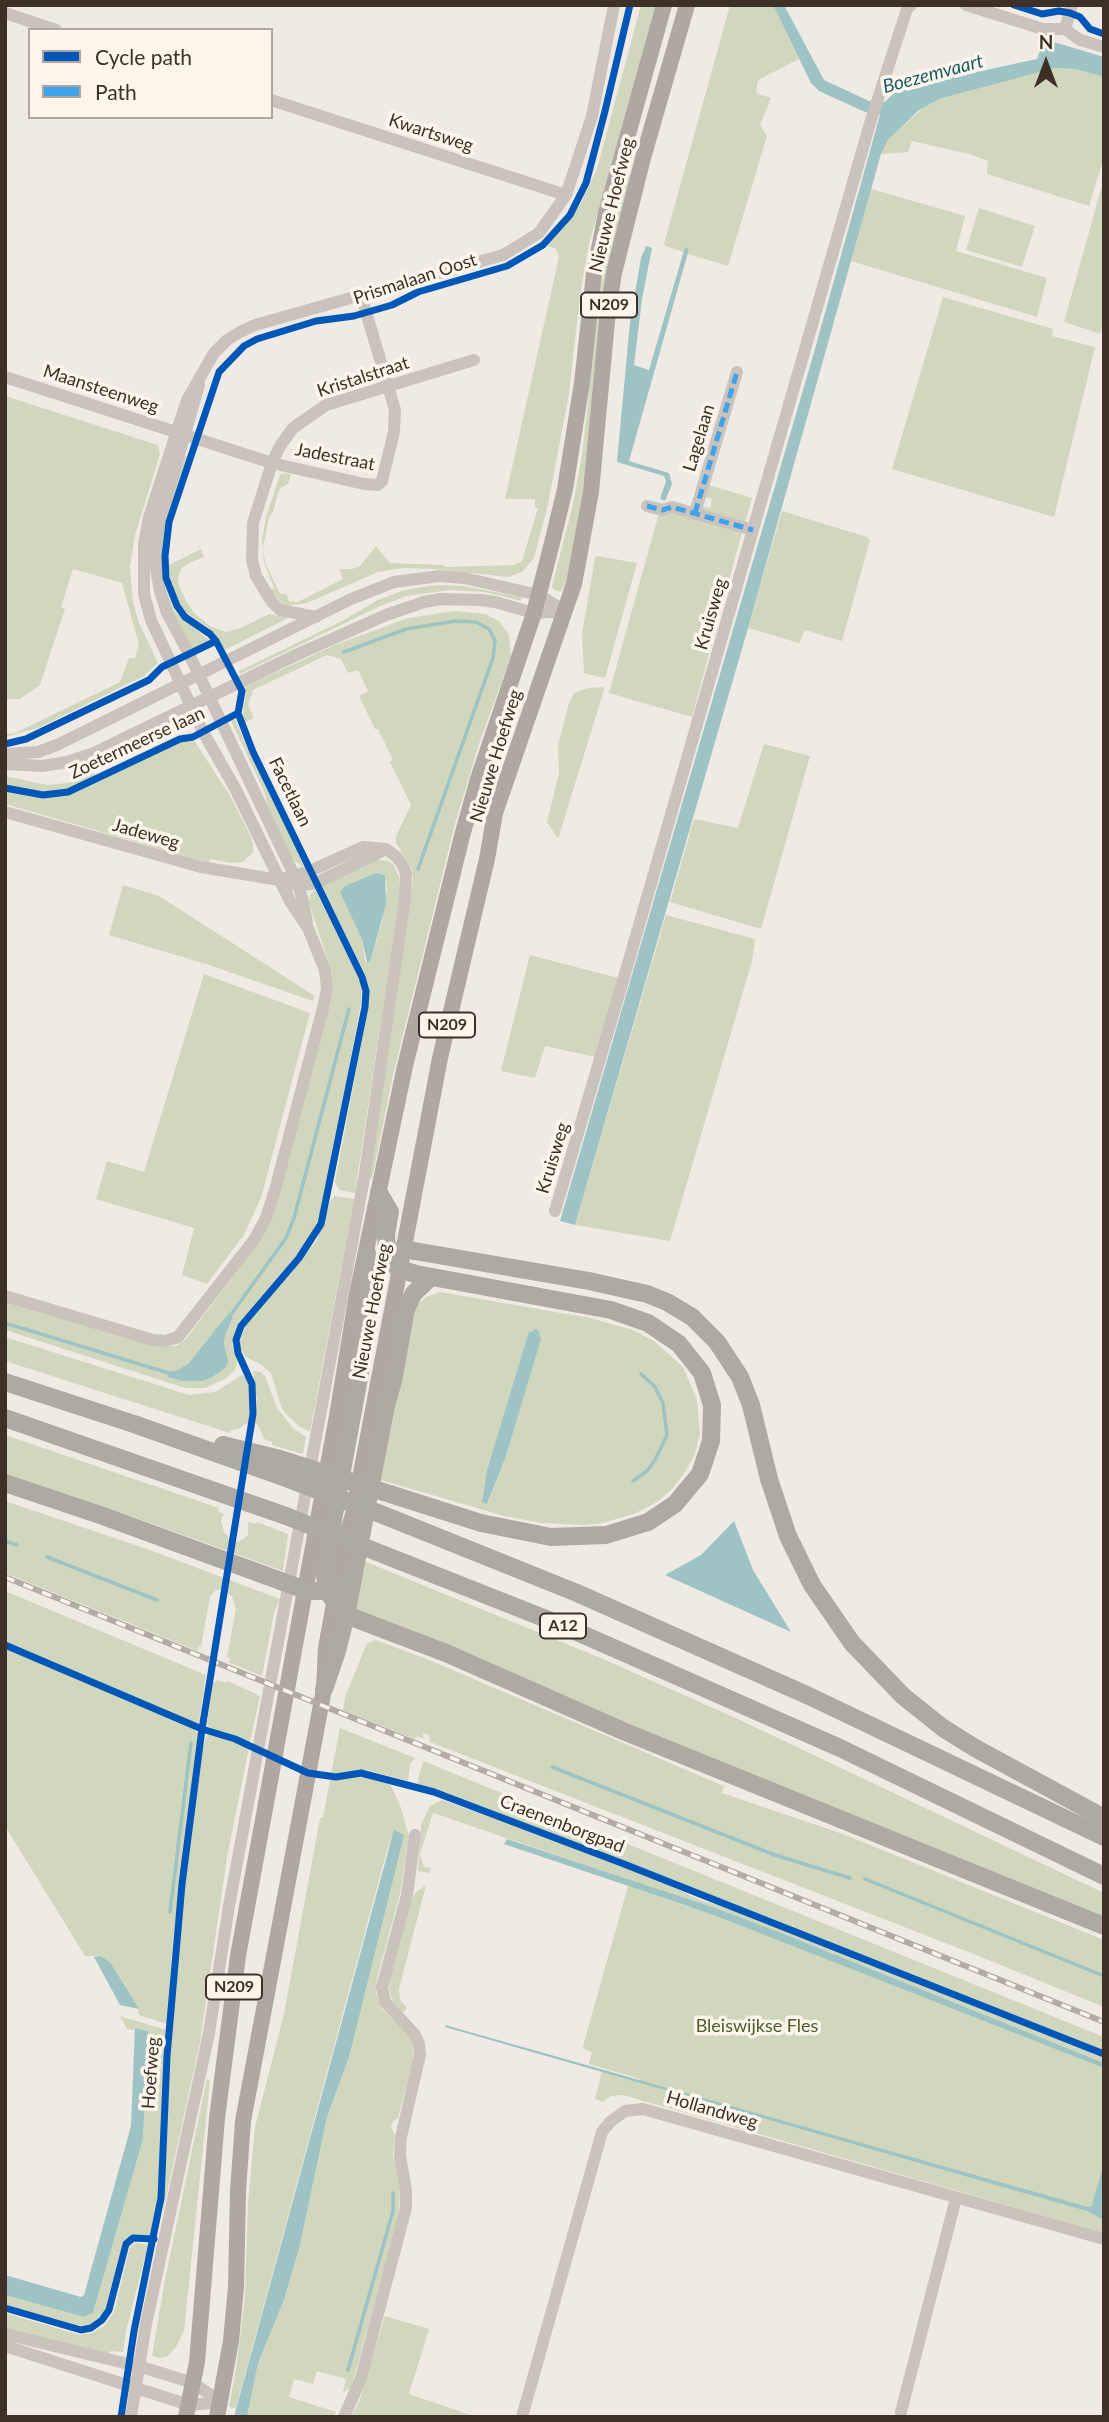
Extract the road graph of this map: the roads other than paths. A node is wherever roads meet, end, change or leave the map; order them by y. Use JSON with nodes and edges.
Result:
{"nodes":[{"id":1,"x":614,"y":5,"type":"edge"},
{"id":2,"x":664,"y":5,"type":"edge"},
{"id":3,"x":687,"y":5,"type":"edge"},
{"id":4,"x":911,"y":5,"type":"edge"},
{"id":5,"x":966,"y":5,"type":"edge"},
{"id":6,"x":1072,"y":5,"type":"edge"},
{"id":7,"x":5,"y":13,"type":"edge"},
{"id":8,"x":50,"y":28,"type":"edge"},
{"id":9,"x":1065,"y":29,"type":"junction"},
{"id":10,"x":1104,"y":47,"type":"edge"},
{"id":11,"x":273,"y":101,"type":"edge"},
{"id":12,"x":566,"y":195,"type":"junction"},
{"id":13,"x":361,"y":295,"type":"junction"},
{"id":14,"x":474,"y":360,"type":"dead end"},
{"id":15,"x":737,"y":372,"type":"dead end"},
{"id":16,"x":5,"y":377,"type":"edge"},
{"id":17,"x":387,"y":386,"type":"junction"},
{"id":18,"x":181,"y":433,"type":"junction"},
{"id":19,"x":272,"y":463,"type":"junction"},
{"id":20,"x":647,"y":506,"type":"dead end"},
{"id":21,"x":695,"y":513,"type":"junction"},
{"id":22,"x":753,"y":530,"type":"junction"},
{"id":23,"x":539,"y":595,"type":"junction"},
{"id":24,"x":565,"y":611,"type":"junction"},
{"id":25,"x":534,"y":613,"type":"junction"},
{"id":26,"x":316,"y":617,"type":"junction"},
{"id":27,"x":199,"y":674,"type":"junction"},
{"id":28,"x":181,"y":683,"type":"junction"},
{"id":29,"x":208,"y":697,"type":"junction"},
{"id":30,"x":191,"y":705,"type":"junction"},
{"id":31,"x":5,"y":754,"type":"edge"},
{"id":32,"x":5,"y":764,"type":"edge"},
{"id":33,"x":5,"y":812,"type":"edge"},
{"id":34,"x":386,"y":849,"type":"joint"},
{"id":35,"x":279,"y":880,"type":"junction"},
{"id":36,"x":296,"y":880,"type":"junction"},
{"id":37,"x":308,"y":928,"type":"junction"},
{"id":38,"x":379,"y":1190,"type":"joint"},
{"id":39,"x":555,"y":1211,"type":"dead end"},
{"id":40,"x":382,"y":1216,"type":"junction"},
{"id":41,"x":367,"y":1253,"type":"junction"},
{"id":42,"x":397,"y":1258,"type":"junction"},
{"id":43,"x":367,"y":1272,"type":"junction"},
{"id":44,"x":431,"y":1277,"type":"junction"},
{"id":45,"x":357,"y":1294,"type":"junction"},
{"id":46,"x":5,"y":1296,"type":"edge"},
{"id":47,"x":5,"y":1381,"type":"edge"},
{"id":48,"x":5,"y":1418,"type":"edge"},
{"id":49,"x":344,"y":1419,"type":"junction"},
{"id":50,"x":134,"y":1424,"type":"junction"},
{"id":51,"x":375,"y":1430,"type":"junction"},
{"id":52,"x":5,"y":1483,"type":"edge"},
{"id":53,"x":297,"y":1587,"type":"junction"},
{"id":54,"x":333,"y":1588,"type":"junction"},
{"id":55,"x":375,"y":1626,"type":"junction"},
{"id":56,"x":339,"y":1641,"type":"junction"},
{"id":57,"x":324,"y":1689,"type":"joint"},
{"id":58,"x":1104,"y":1818,"type":"edge"},
{"id":59,"x":415,"y":1835,"type":"dead end"},
{"id":60,"x":1104,"y":1837,"type":"edge"},
{"id":61,"x":1104,"y":1876,"type":"edge"},
{"id":62,"x":1104,"y":1926,"type":"edge"},
{"id":63,"x":956,"y":2198,"type":"junction"},
{"id":64,"x":1104,"y":2239,"type":"edge"},
{"id":65,"x":5,"y":2334,"type":"edge"},
{"id":66,"x":5,"y":2346,"type":"edge"},
{"id":67,"x":193,"y":2383,"type":"junction"},
{"id":68,"x":219,"y":2409,"type":"edge"},
{"id":69,"x":188,"y":2411,"type":"edge"},
{"id":70,"x":901,"y":2412,"type":"dead end"},
{"id":71,"x":131,"y":2417,"type":"edge"},
{"id":72,"x":344,"y":2417,"type":"edge"},
{"id":73,"x":522,"y":2417,"type":"edge"}],
"edges":[{"from":1,"to":12,"type":"street","name":"Prismalaan Oost"},
{"from":2,"to":23,"type":"main road","name":"Nieuwe Hoefweg","number":"N209"},
{"from":3,"to":24,"type":"main road","name":"Nieuwe Hoefweg","number":"N209"},
{"from":4,"to":22,"type":"street","name":"Kruisweg"},
{"from":5,"to":9,"type":"street"},
{"from":6,"to":9,"type":"street"},
{"from":7,"to":8,"type":"street"},
{"from":9,"to":10,"type":"street"},
{"from":11,"to":12,"type":"street","name":"Kwartsweg"},
{"from":12,"to":13,"type":"street","name":"Prismalaan Oost"},
{"from":13,"to":17,"type":"street"},
{"from":13,"to":18,"type":"street","name":"Prismalaan Oost"},
{"from":14,"to":17,"type":"street","name":"Kristalstraat"},
{"from":15,"to":21,"type":"street","name":"Lagelaan"},
{"from":16,"to":18,"type":"street","name":"Maansteenweg"},
{"from":17,"to":19,"type":"street","name":"Kristalstraat"},
{"from":17,"to":19,"type":"street","name":"Jadestraat"},
{"from":18,"to":19,"type":"street","name":"Jadestraat"},
{"from":18,"to":27,"type":"street","name":"Prismalaan Oost"},
{"from":18,"to":28,"type":"street","name":"Prismalaan Oost"},
{"from":19,"to":26,"type":"street","name":"Kristalstraat"},
{"from":20,"to":21,"type":"street"},
{"from":21,"to":22,"type":"street"},
{"from":22,"to":39,"type":"street","name":"Kruisweg"},
{"from":23,"to":24,"type":"street","name":"Zoetermeerse laan"},
{"from":23,"to":25,"type":"main road","name":"Nieuwe Hoefweg","number":"N209"},
{"from":23,"to":26,"type":"street","name":"Zoetermeerse laan"},
{"from":24,"to":25,"type":"street","name":"Zoetermeerse laan"},
{"from":24,"to":42,"type":"main road","name":"Nieuwe Hoefweg","number":"N209"},
{"from":25,"to":29,"type":"street","name":"Zoetermeerse laan"},
{"from":25,"to":38,"type":"main road","name":"Nieuwe Hoefweg","number":"N209"},
{"from":26,"to":27,"type":"street","name":"Zoetermeerse laan"},
{"from":27,"to":28,"type":"street","name":"Zoetermeerse laan"},
{"from":27,"to":29,"type":"street","name":"Facetlaan"},
{"from":28,"to":30,"type":"street","name":"Prismalaan Oost"},
{"from":28,"to":31,"type":"street","name":"Zoetermeerse laan"},
{"from":29,"to":30,"type":"street","name":"Zoetermeerse laan"},
{"from":29,"to":36,"type":"street","name":"Facetlaan"},
{"from":30,"to":32,"type":"street","name":"Zoetermeerse laan"},
{"from":30,"to":35,"type":"street","name":"Facetlaan"},
{"from":33,"to":35,"type":"street","name":"Jadeweg"},
{"from":34,"to":36,"type":"street","name":"Jadeweg"},
{"from":34,"to":53,"type":"street","name":"Nieuwe Hoefweg"},
{"from":35,"to":36,"type":"street","name":"Jadeweg"},
{"from":35,"to":37,"type":"street","name":"Facetlaan"},
{"from":36,"to":37,"type":"street","name":"Facetlaan"},
{"from":37,"to":46,"type":"street","name":"Facetlaan"},
{"from":38,"to":40,"type":"highway","number":"N209"},
{"from":40,"to":41,"type":"main road","name":"Nieuwe Hoefweg","number":"N209"},
{"from":40,"to":42,"type":"highway","number":"N209"},
{"from":41,"to":43,"type":"highway","number":"N209"},
{"from":41,"to":45,"type":"main road","name":"Nieuwe Hoefweg","number":"N209"},
{"from":42,"to":43,"type":"highway","number":"N209"},
{"from":42,"to":44,"type":"highway","number":"A12"},
{"from":42,"to":51,"type":"main road","name":"Nieuwe Hoefweg","number":"N209"},
{"from":42,"to":58,"type":"highway"},
{"from":43,"to":45,"type":"highway","number":"N209"},
{"from":43,"to":49,"type":"highway","number":"N209"},
{"from":44,"to":50,"type":"highway","number":"A12"},
{"from":44,"to":51,"type":"highway","number":"N209"},
{"from":45,"to":49,"type":"main road","name":"Nieuwe Hoefweg","number":"N209"},
{"from":47,"to":50,"type":"highway","number":"A12"},
{"from":48,"to":61,"type":"highway","number":"A12"},
{"from":49,"to":54,"type":"highway","number":"N209"},
{"from":49,"to":54,"type":"main road","name":"Nieuwe Hoefweg","number":"N209"},
{"from":50,"to":60,"type":"highway","number":"A12"},
{"from":51,"to":54,"type":"highway","number":"N209"},
{"from":51,"to":54,"type":"main road","name":"Nieuwe Hoefweg","number":"N209"},
{"from":52,"to":53,"type":"highway"},
{"from":53,"to":54,"type":"highway"},
{"from":53,"to":67,"type":"main road","number":"N209"},
{"from":53,"to":71,"type":"street"},
{"from":54,"to":55,"type":"highway"},
{"from":54,"to":56,"type":"highway","number":"N209"},
{"from":55,"to":56,"type":"highway","number":"N209"},
{"from":55,"to":62,"type":"highway"},
{"from":56,"to":57,"type":"highway","number":"N209"},
{"from":57,"to":68,"type":"main road","number":"N209"},
{"from":59,"to":72,"type":"street"},
{"from":63,"to":64,"type":"street","name":"Hollandweg"},
{"from":63,"to":70,"type":"street"},
{"from":63,"to":73,"type":"street","name":"Hollandweg"},
{"from":65,"to":67,"type":"street"},
{"from":66,"to":69,"type":"street"},
{"from":67,"to":68,"type":"street"},
{"from":67,"to":69,"type":"main road","number":"N209"},
{"from":68,"to":69,"type":"street"}]}
